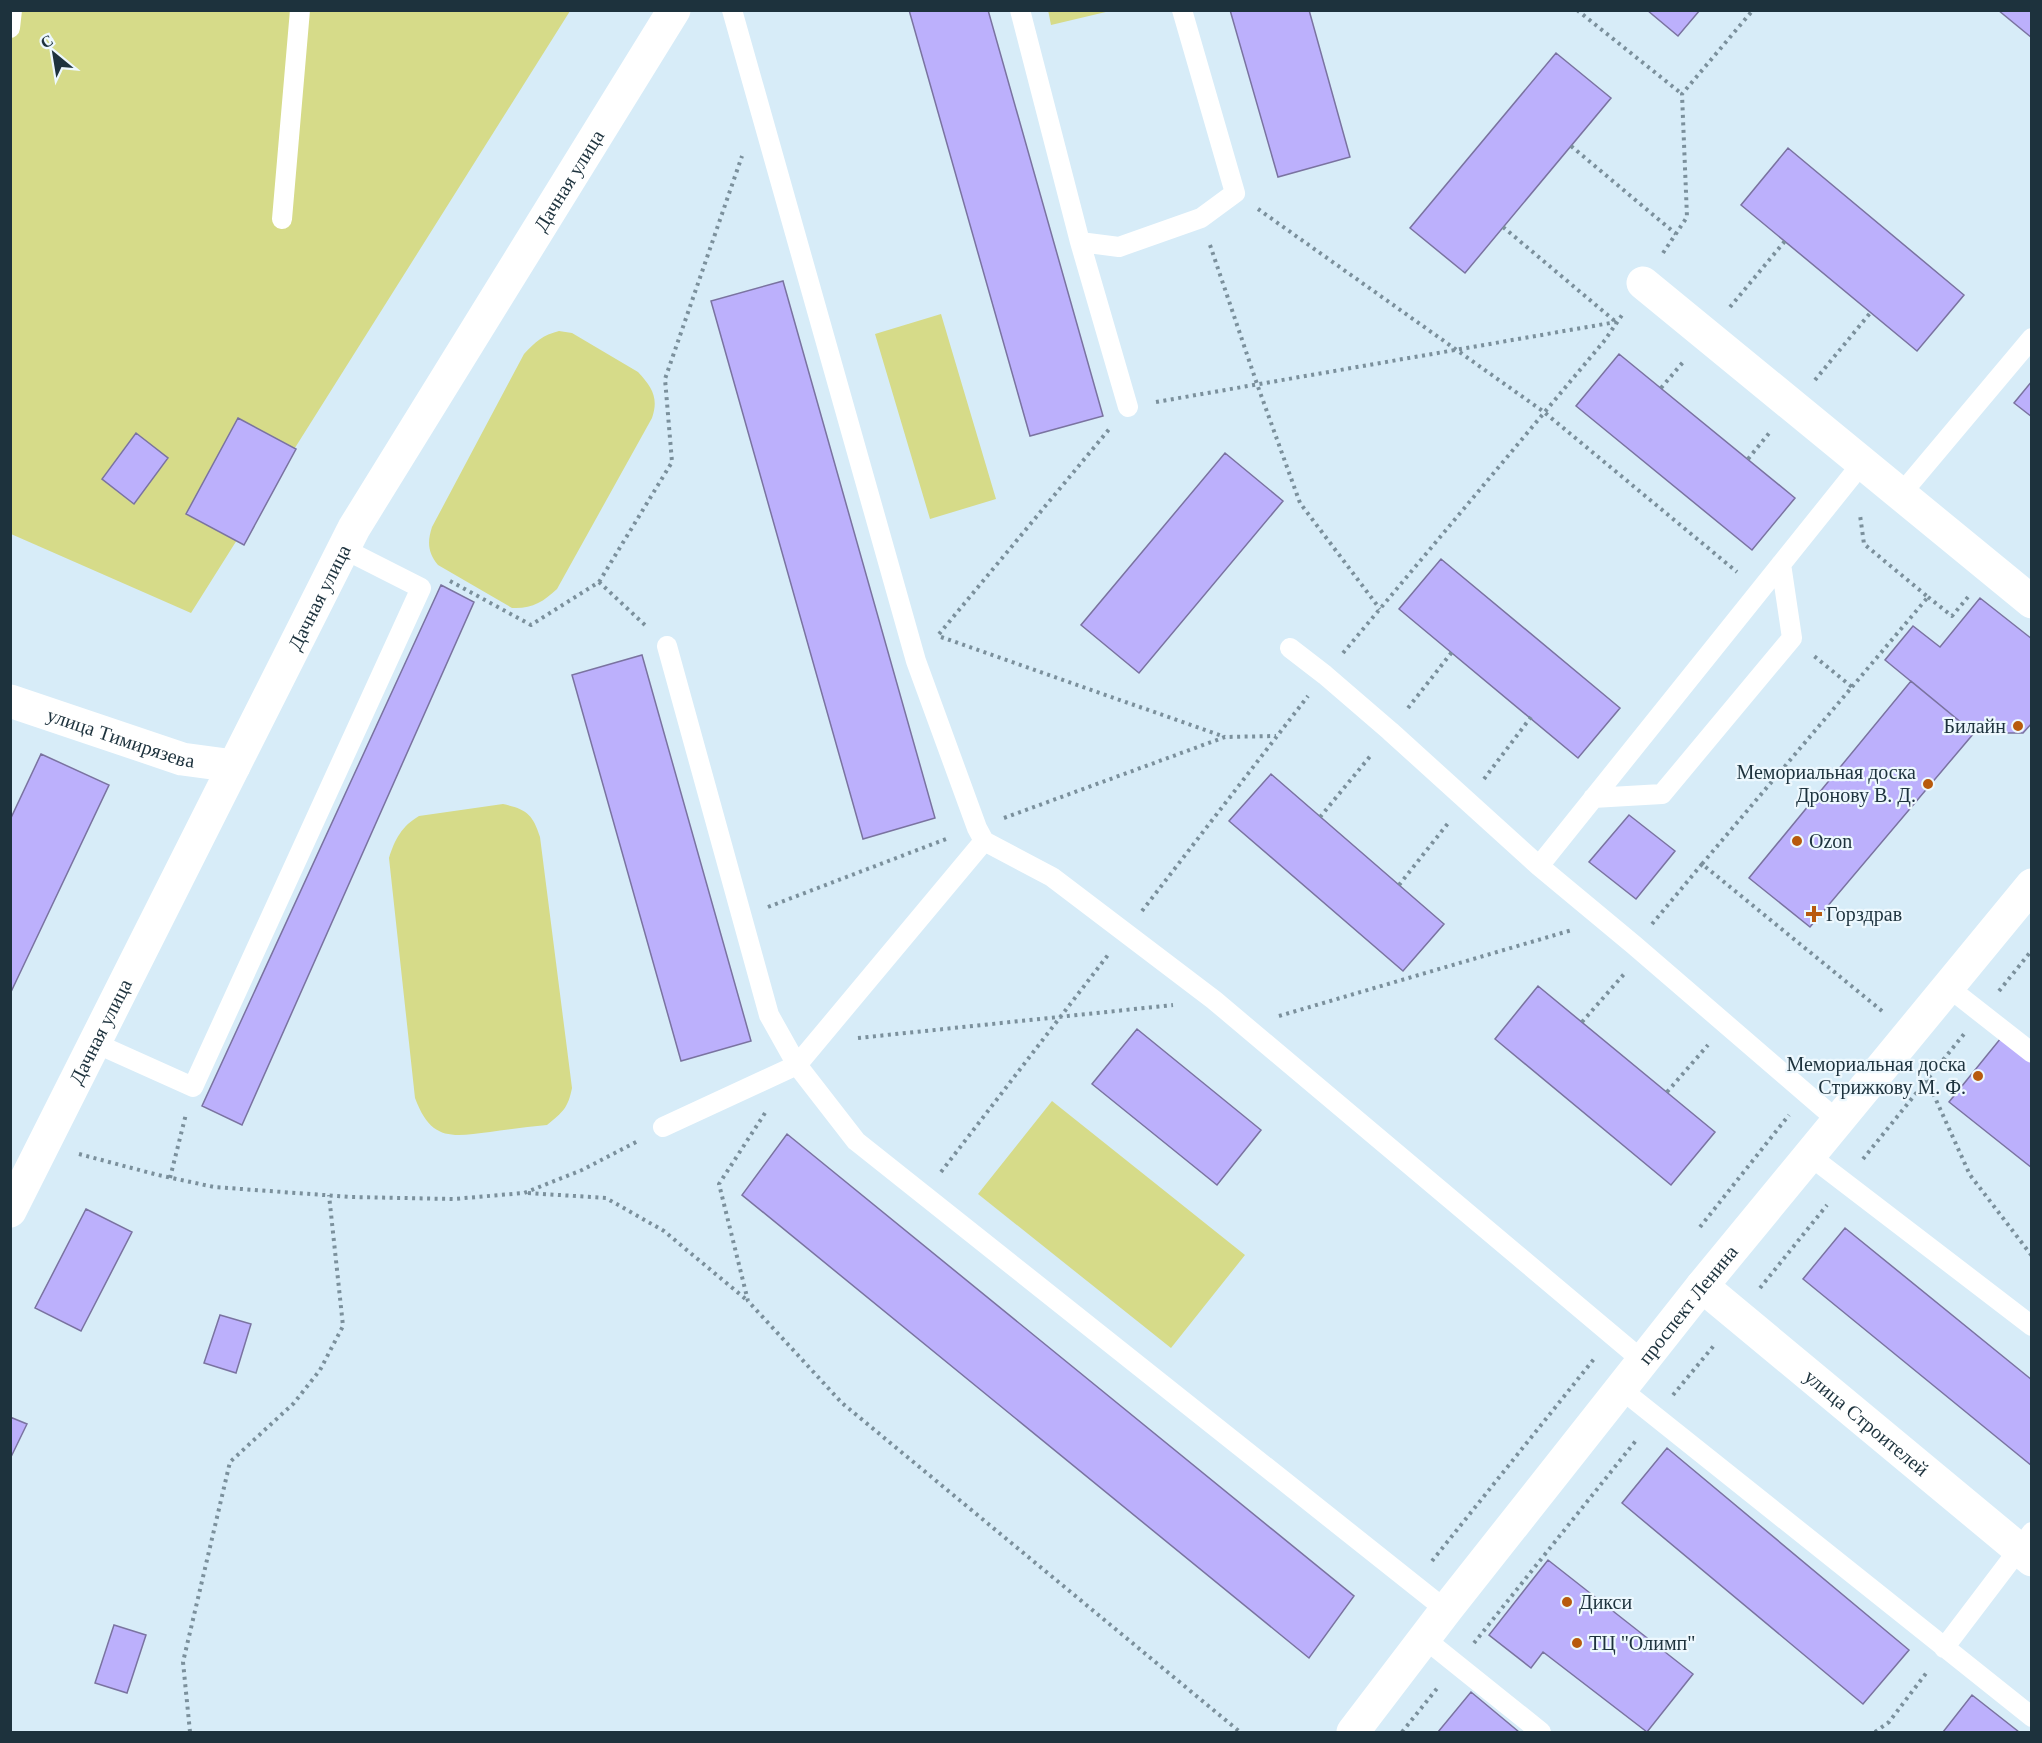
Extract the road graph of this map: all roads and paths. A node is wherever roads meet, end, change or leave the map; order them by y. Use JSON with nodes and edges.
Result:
{"nodes":[{"id":1,"x":12,"y":10,"type":"edge"},
{"id":2,"x":300,"y":10,"type":"edge"},
{"id":3,"x":674,"y":10,"type":"edge"},
{"id":4,"x":732,"y":10,"type":"edge"},
{"id":5,"x":1020,"y":10,"type":"edge"},
{"id":6,"x":1182,"y":10,"type":"edge"},
{"id":7,"x":1577,"y":10,"type":"edge"},
{"id":8,"x":1753,"y":10,"type":"edge"},
{"id":9,"x":10,"y":28,"type":"edge"},
{"id":10,"x":1682,"y":94,"type":"junction"},
{"id":11,"x":759,"y":107,"type":"junction"},
{"id":12,"x":1571,"y":146,"type":"dead end"},
{"id":13,"x":1235,"y":193,"type":"junction"},
{"id":14,"x":1201,"y":218,"type":"junction"},
{"id":15,"x":282,"y":219,"type":"dead end"},
{"id":16,"x":1503,"y":227,"type":"dead end"},
{"id":17,"x":1676,"y":234,"type":"junction"},
{"id":18,"x":1785,"y":241,"type":"dead end"},
{"id":19,"x":1080,"y":242,"type":"junction"},
{"id":20,"x":1643,"y":283,"type":"junction"},
{"id":21,"x":1725,"y":312,"type":"dead end"},
{"id":22,"x":1871,"y":312,"type":"dead end"},
{"id":23,"x":1617,"y":322,"type":"junction"},
{"id":24,"x":2031,"y":338,"type":"edge"},
{"id":25,"x":1456,"y":350,"type":"junction"},
{"id":26,"x":1813,"y":383,"type":"dead end"},
{"id":27,"x":1257,"y":384,"type":"junction"},
{"id":28,"x":1128,"y":407,"type":"junction"},
{"id":29,"x":1544,"y":412,"type":"junction"},
{"id":30,"x":1859,"y":466,"type":"junction"},
{"id":31,"x":1902,"y":494,"type":"junction"},
{"id":32,"x":344,"y":549,"type":"junction"},
{"id":33,"x":1781,"y":564,"type":"junction"},
{"id":34,"x":448,"y":580,"type":"dead end"},
{"id":35,"x":599,"y":582,"type":"junction"},
{"id":36,"x":1759,"y":590,"type":"junction"},
{"id":37,"x":2031,"y":602,"type":"edge"},
{"id":38,"x":1380,"y":610,"type":"junction"},
{"id":39,"x":1792,"y":638,"type":"junction"},
{"id":40,"x":668,"y":646,"type":"joint"},
{"id":41,"x":1290,"y":648,"type":"dead end"},
{"id":42,"x":1325,"y":675,"type":"junction"},
{"id":43,"x":1852,"y":687,"type":"junction"},
{"id":44,"x":10,"y":701,"type":"edge"},
{"id":45,"x":1225,"y":737,"type":"dead end"},
{"id":46,"x":234,"y":766,"type":"junction"},
{"id":47,"x":1593,"y":798,"type":"junction"},
{"id":48,"x":984,"y":841,"type":"junction"},
{"id":49,"x":1702,"y":864,"type":"junction"},
{"id":50,"x":1539,"y":866,"type":"junction"},
{"id":51,"x":2031,"y":885,"type":"edge"},
{"id":52,"x":1605,"y":921,"type":"junction"},
{"id":53,"x":1125,"y":933,"type":"junction"},
{"id":54,"x":1638,"y":949,"type":"junction"},
{"id":55,"x":1948,"y":987,"type":"junction"},
{"id":56,"x":1214,"y":1000,"type":"junction"},
{"id":57,"x":1060,"y":1017,"type":"junction"},
{"id":58,"x":1582,"y":1022,"type":"dead end"},
{"id":59,"x":1725,"y":1024,"type":"junction"},
{"id":60,"x":1244,"y":1026,"type":"junction"},
{"id":61,"x":1910,"y":1033,"type":"junction"},
{"id":62,"x":95,"y":1043,"type":"junction"},
{"id":63,"x":815,"y":1043,"type":"junction"},
{"id":64,"x":2031,"y":1053,"type":"edge"},
{"id":65,"x":797,"y":1065,"type":"junction"},
{"id":66,"x":1927,"y":1080,"type":"dead end"},
{"id":67,"x":193,"y":1088,"type":"junction"},
{"id":68,"x":1667,"y":1092,"type":"dead end"},
{"id":69,"x":1837,"y":1120,"type":"junction"},
{"id":70,"x":663,"y":1127,"type":"joint"},
{"id":71,"x":44,"y":1145,"type":"junction"},
{"id":72,"x":1810,"y":1156,"type":"junction"},
{"id":73,"x":170,"y":1178,"type":"junction"},
{"id":74,"x":525,"y":1193,"type":"junction"},
{"id":75,"x":924,"y":1194,"type":"junction"},
{"id":76,"x":329,"y":1195,"type":"junction"},
{"id":77,"x":10,"y":1211,"type":"edge"},
{"id":78,"x":2031,"y":1256,"type":"edge"},
{"id":79,"x":1702,"y":1286,"type":"junction"},
{"id":80,"x":748,"y":1301,"type":"junction"},
{"id":81,"x":2031,"y":1326,"type":"edge"},
{"id":82,"x":1643,"y":1361,"type":"junction"},
{"id":83,"x":1621,"y":1389,"type":"junction"},
{"id":84,"x":2027,"y":1547,"type":"edge"},
{"id":85,"x":1446,"y":1610,"type":"junction"},
{"id":86,"x":1425,"y":1639,"type":"junction"},
{"id":87,"x":1944,"y":1648,"type":"junction"},
{"id":88,"x":2031,"y":1717,"type":"edge"},
{"id":89,"x":190,"y":1732,"type":"edge"},
{"id":90,"x":1240,"y":1732,"type":"edge"},
{"id":91,"x":1353,"y":1732,"type":"edge"},
{"id":92,"x":1541,"y":1732,"type":"edge"},
{"id":93,"x":1875,"y":1732,"type":"edge"}],
"edges":[{"from":1,"to":9,"type":"lane"},
{"from":2,"to":15,"type":"lane"},
{"from":3,"to":32,"type":"street","name":"Дачная улица"},
{"from":4,"to":11,"type":"lane"},
{"from":5,"to":19,"type":"lane"},
{"from":6,"to":13,"type":"lane"},
{"from":7,"to":10,"type":"path"},
{"from":8,"to":10,"type":"path"},
{"from":10,"to":17,"type":"path"},
{"from":11,"to":35,"type":"path"},
{"from":11,"to":48,"type":"lane"},
{"from":12,"to":17,"type":"path"},
{"from":13,"to":14,"type":"lane"},
{"from":13,"to":25,"type":"path"},
{"from":14,"to":19,"type":"lane"},
{"from":14,"to":27,"type":"path"},
{"from":16,"to":23,"type":"path"},
{"from":17,"to":20,"type":"path"},
{"from":18,"to":21,"type":"path"},
{"from":19,"to":28,"type":"lane"},
{"from":20,"to":23,"type":"path"},
{"from":20,"to":30,"type":"street"},
{"from":22,"to":26,"type":"path"},
{"from":23,"to":25,"type":"path"},
{"from":23,"to":29,"type":"path"},
{"from":24,"to":31,"type":"lane"},
{"from":25,"to":27,"type":"path"},
{"from":25,"to":29,"type":"path"},
{"from":27,"to":28,"type":"path"},
{"from":27,"to":38,"type":"path"},
{"from":28,"to":45,"type":"path"},
{"from":29,"to":36,"type":"path"},
{"from":29,"to":38,"type":"path"},
{"from":30,"to":31,"type":"street"},
{"from":30,"to":33,"type":"lane"},
{"from":30,"to":43,"type":"path"},
{"from":31,"to":37,"type":"street"},
{"from":32,"to":46,"type":"street","name":"Дачная улица"},
{"from":32,"to":67,"type":"lane"},
{"from":33,"to":36,"type":"lane"},
{"from":33,"to":39,"type":"lane"},
{"from":34,"to":35,"type":"path"},
{"from":35,"to":40,"type":"path"},
{"from":36,"to":47,"type":"lane"},
{"from":38,"to":42,"type":"path"},
{"from":39,"to":43,"type":"path"},
{"from":39,"to":47,"type":"lane"},
{"from":40,"to":65,"type":"lane"},
{"from":41,"to":42,"type":"lane"},
{"from":42,"to":50,"type":"lane"},
{"from":42,"to":53,"type":"path"},
{"from":43,"to":49,"type":"path"},
{"from":44,"to":46,"type":"street","name":"улица Тимирязева"},
{"from":46,"to":62,"type":"street","name":"Дачная улица"},
{"from":47,"to":50,"type":"lane"},
{"from":48,"to":53,"type":"lane"},
{"from":48,"to":63,"type":"lane"},
{"from":49,"to":54,"type":"path"},
{"from":49,"to":61,"type":"path"},
{"from":50,"to":52,"type":"lane"},
{"from":51,"to":55,"type":"street","name":"проспект Ленина"},
{"from":52,"to":54,"type":"lane"},
{"from":52,"to":60,"type":"path"},
{"from":53,"to":56,"type":"lane"},
{"from":53,"to":57,"type":"path"},
{"from":54,"to":58,"type":"path"},
{"from":54,"to":59,"type":"lane"},
{"from":55,"to":61,"type":"street","name":"проспект Ленина"},
{"from":55,"to":64,"type":"lane"},
{"from":56,"to":57,"type":"path"},
{"from":56,"to":60,"type":"lane"},
{"from":57,"to":63,"type":"path"},
{"from":57,"to":75,"type":"path"},
{"from":59,"to":68,"type":"path"},
{"from":59,"to":69,"type":"lane"},
{"from":60,"to":82,"type":"lane"},
{"from":61,"to":69,"type":"street","name":"проспект Ленина"},
{"from":62,"to":67,"type":"lane"},
{"from":62,"to":71,"type":"street","name":"Дачная улица"},
{"from":63,"to":65,"type":"lane"},
{"from":65,"to":70,"type":"lane"},
{"from":65,"to":75,"type":"lane"},
{"from":65,"to":80,"type":"path"},
{"from":66,"to":78,"type":"path"},
{"from":67,"to":73,"type":"path"},
{"from":69,"to":72,"type":"street","name":"проспект Ленина"},
{"from":70,"to":74,"type":"path"},
{"from":71,"to":73,"type":"path"},
{"from":71,"to":77,"type":"street","name":"Дачная улица"},
{"from":72,"to":79,"type":"street","name":"проспект Ленина"},
{"from":72,"to":81,"type":"lane"},
{"from":73,"to":76,"type":"path"},
{"from":74,"to":76,"type":"path"},
{"from":74,"to":80,"type":"path"},
{"from":75,"to":85,"type":"lane"},
{"from":76,"to":89,"type":"path"},
{"from":79,"to":82,"type":"street","name":"проспект Ленина"},
{"from":79,"to":84,"type":"street","name":"улица Строителей"},
{"from":80,"to":90,"type":"path"},
{"from":82,"to":83,"type":"street","name":"проспект Ленина"},
{"from":83,"to":85,"type":"street","name":"проспект Ленина"},
{"from":83,"to":87,"type":"lane"},
{"from":84,"to":87,"type":"lane"},
{"from":85,"to":86,"type":"street","name":"проспект Ленина"},
{"from":86,"to":91,"type":"street","name":"проспект Ленина"},
{"from":86,"to":92,"type":"lane"},
{"from":87,"to":88,"type":"lane"},
{"from":87,"to":93,"type":"path"}]}
